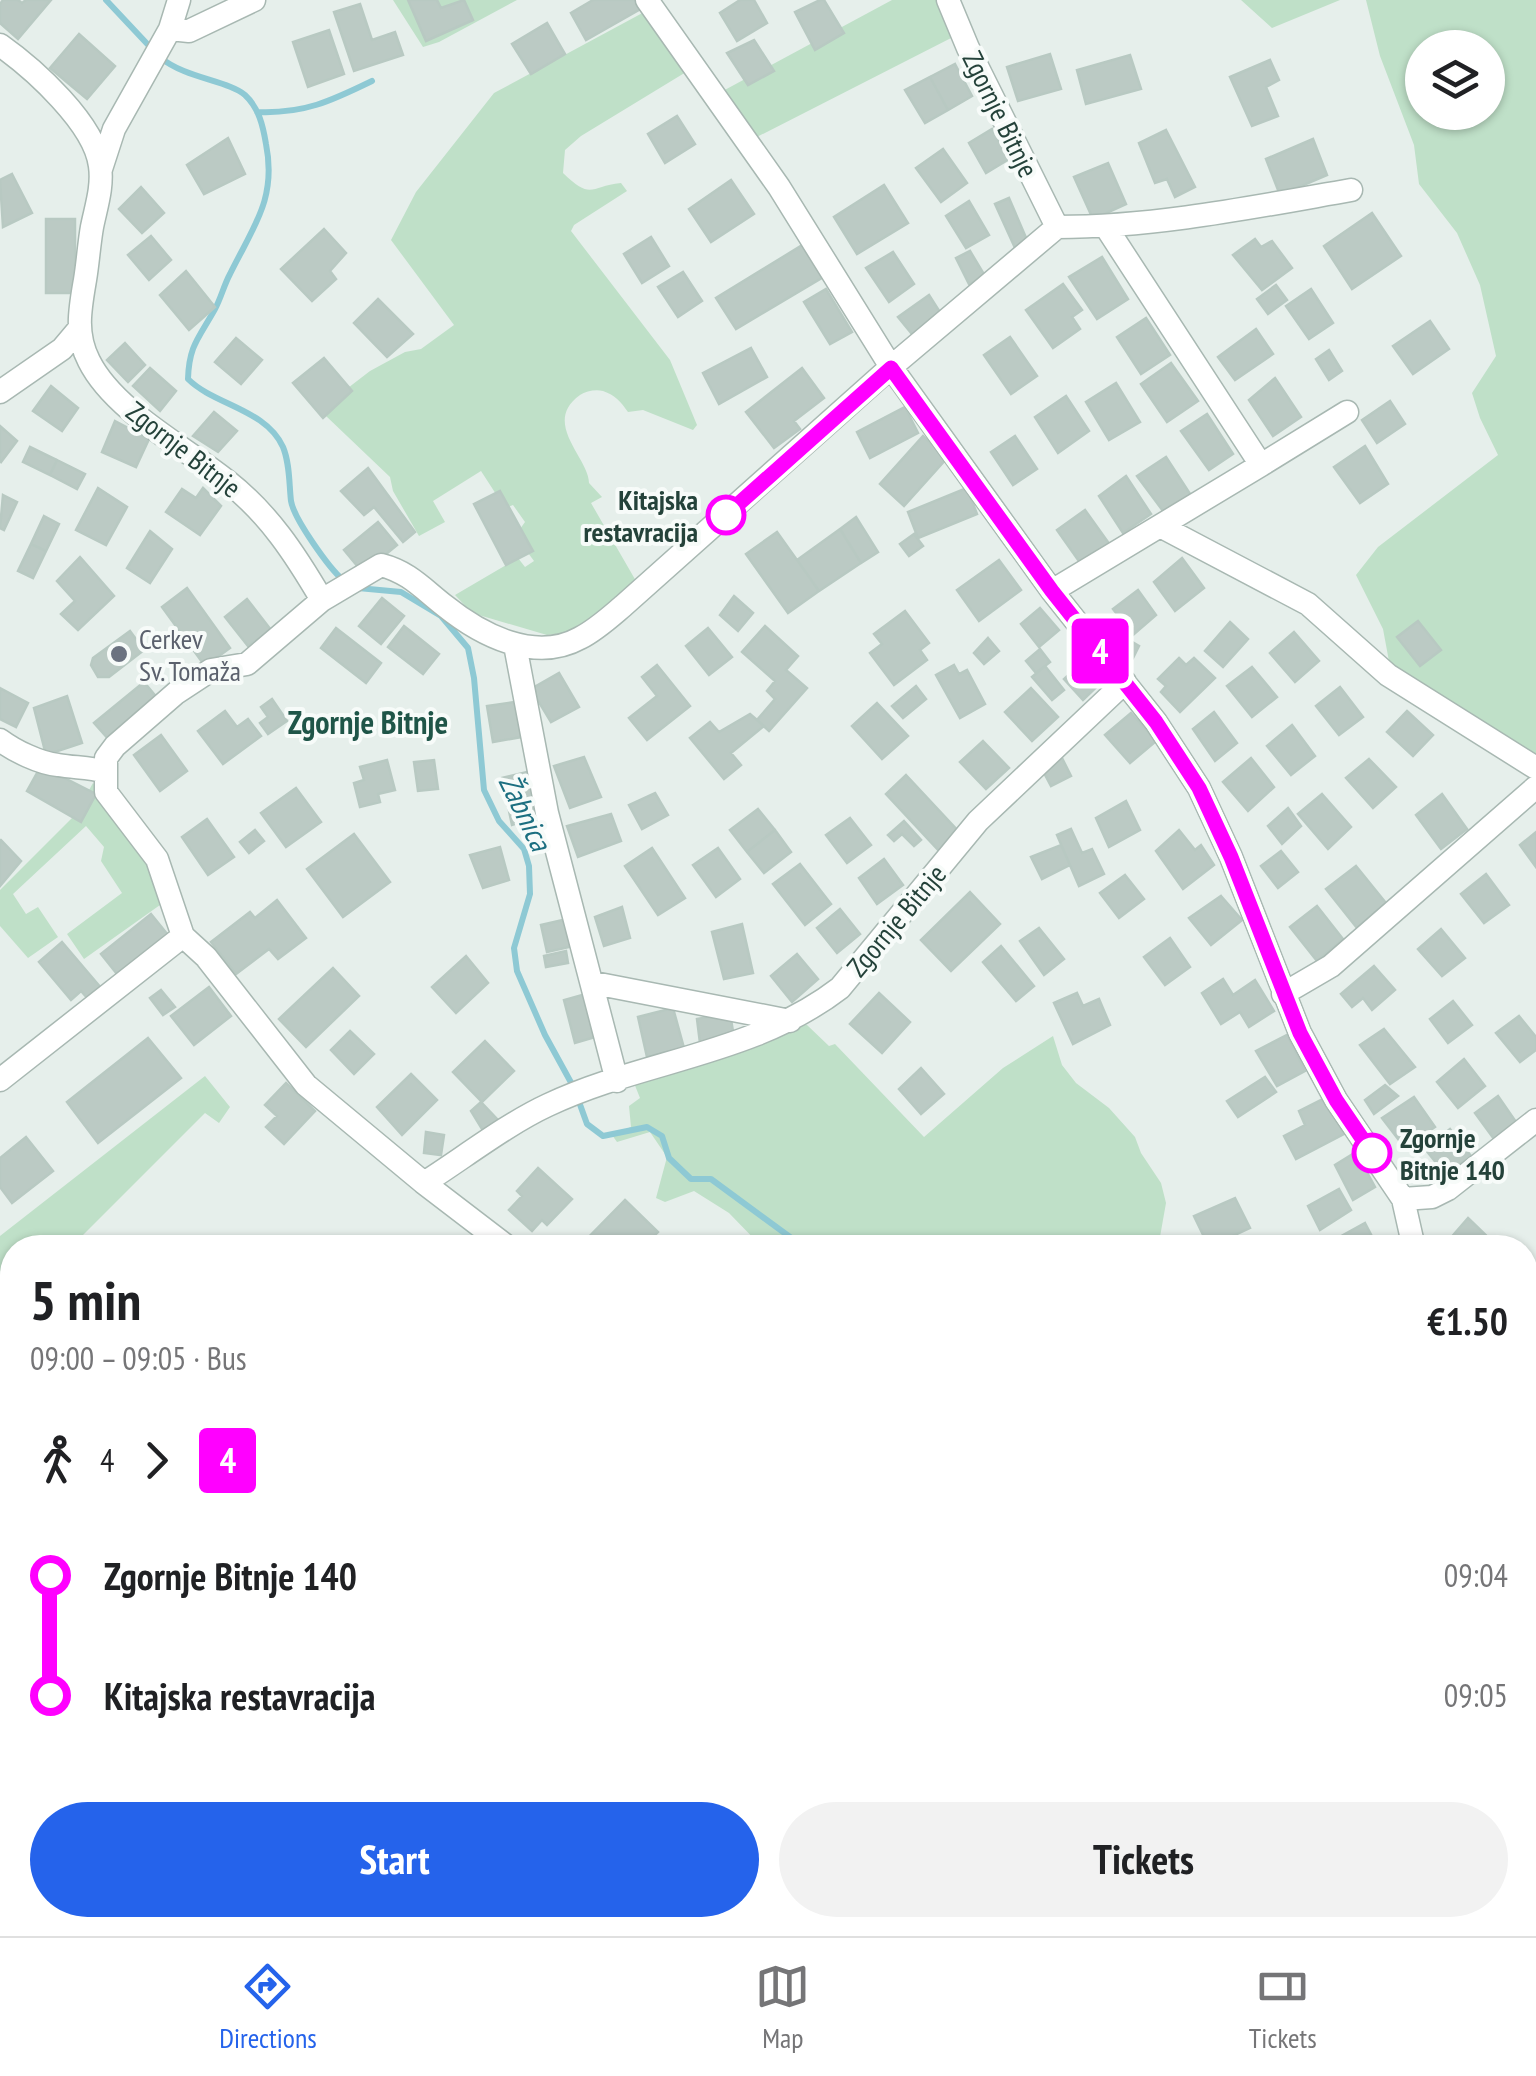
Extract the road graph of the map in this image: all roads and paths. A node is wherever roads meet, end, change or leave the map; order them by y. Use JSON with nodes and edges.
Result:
{"nodes":[{"id":1,"x":179,"y":0,"type":"edge"},
{"id":2,"x":254,"y":0,"type":"edge"},
{"id":3,"x":648,"y":0,"type":"edge"},
{"id":4,"x":948,"y":0,"type":"edge"},
{"id":5,"x":166,"y":37,"type":"junction"},
{"id":6,"x":0,"y":45,"type":"edge"},
{"id":7,"x":101,"y":169,"type":"junction"},
{"id":8,"x":1351,"y":190,"type":"dead end"},
{"id":9,"x":1057,"y":227,"type":"junction"},
{"id":10,"x":1106,"y":228,"type":"junction"},
{"id":11,"x":78,"y":330,"type":"junction"},
{"id":12,"x":891,"y":368,"type":"junction"},
{"id":13,"x":0,"y":392,"type":"edge"},
{"id":14,"x":1346,"y":412,"type":"dead end"},
{"id":15,"x":1261,"y":465,"type":"junction"},
{"id":16,"x":1160,"y":526,"type":"junction"},
{"id":17,"x":1052,"y":591,"type":"junction"},
{"id":18,"x":328,"y":595,"type":"junction"},
{"id":19,"x":515,"y":645,"type":"junction"},
{"id":20,"x":1126,"y":682,"type":"junction"},
{"id":21,"x":0,"y":740,"type":"edge"},
{"id":22,"x":1536,"y":768,"type":"edge"},
{"id":23,"x":106,"y":772,"type":"junction"},
{"id":24,"x":1536,"y":787,"type":"edge"},
{"id":25,"x":183,"y":936,"type":"junction"},
{"id":26,"x":594,"y":984,"type":"junction"},
{"id":27,"x":1283,"y":994,"type":"junction"},
{"id":28,"x":790,"y":1020,"type":"junction"},
{"id":29,"x":0,"y":1080,"type":"edge"},
{"id":30,"x":617,"y":1081,"type":"junction"},
{"id":31,"x":1536,"y":1120,"type":"edge"},
{"id":32,"x":424,"y":1183,"type":"junction"},
{"id":33,"x":1403,"y":1199,"type":"junction"},
{"id":34,"x":492,"y":1235,"type":"edge"},
{"id":35,"x":1411,"y":1235,"type":"edge"}],
"edges":[{"from":1,"to":5,"type":"street"},
{"from":2,"to":5,"type":"street"},
{"from":3,"to":12,"type":"street"},
{"from":4,"to":9,"type":"street","name":"Zgornje Bitnje"},
{"from":5,"to":7,"type":"street"},
{"from":6,"to":7,"type":"street"},
{"from":7,"to":11,"type":"street"},
{"from":8,"to":10,"type":"street"},
{"from":9,"to":10,"type":"street"},
{"from":9,"to":12,"type":"street"},
{"from":10,"to":15,"type":"street"},
{"from":11,"to":13,"type":"street"},
{"from":11,"to":18,"type":"street","name":"Zgornje Bitnje"},
{"from":12,"to":17,"type":"street"},
{"from":12,"to":19,"type":"street"},
{"from":14,"to":15,"type":"street"},
{"from":15,"to":16,"type":"street"},
{"from":16,"to":17,"type":"street"},
{"from":16,"to":22,"type":"street"},
{"from":17,"to":20,"type":"street"},
{"from":18,"to":19,"type":"street"},
{"from":18,"to":23,"type":"street"},
{"from":19,"to":26,"type":"street"},
{"from":20,"to":27,"type":"street"},
{"from":20,"to":28,"type":"street","name":"Zgornje Bitnje"},
{"from":21,"to":23,"type":"street"},
{"from":23,"to":25,"type":"street"},
{"from":24,"to":27,"type":"street"},
{"from":25,"to":29,"type":"street"},
{"from":25,"to":32,"type":"street"},
{"from":26,"to":28,"type":"street"},
{"from":26,"to":30,"type":"street"},
{"from":27,"to":33,"type":"street"},
{"from":28,"to":30,"type":"street","name":"Zgornje Bitnje"},
{"from":30,"to":32,"type":"street","name":"Zgornje Bitnje"},
{"from":31,"to":33,"type":"street"},
{"from":32,"to":34,"type":"street"},
{"from":33,"to":35,"type":"street"}]}
